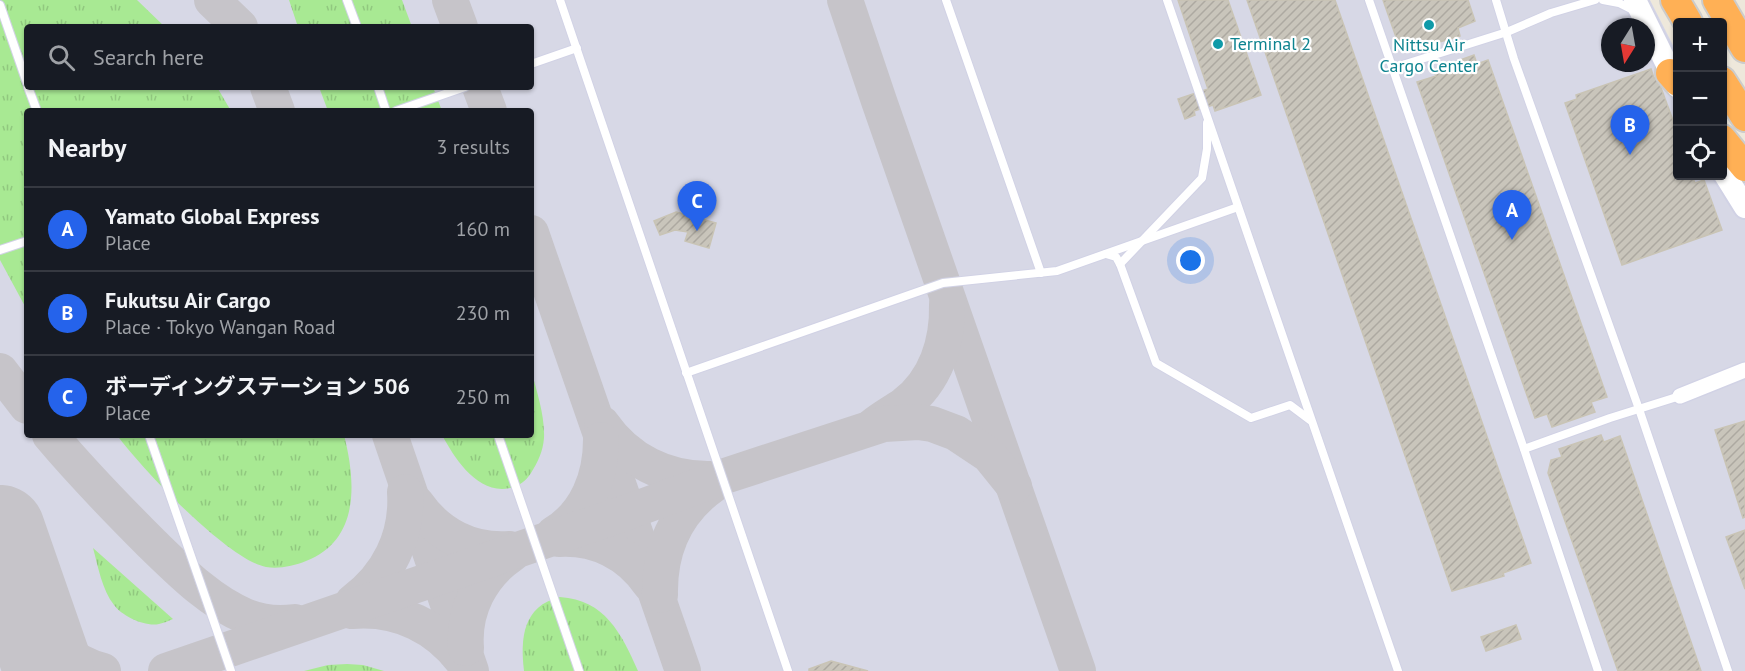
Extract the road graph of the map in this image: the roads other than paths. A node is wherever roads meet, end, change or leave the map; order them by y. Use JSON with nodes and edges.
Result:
{"nodes":[{"id":1,"x":347,"y":0,"type":"edge"},
{"id":2,"x":560,"y":0,"type":"edge"},
{"id":3,"x":946,"y":0,"type":"edge"},
{"id":4,"x":1167,"y":0,"type":"edge"},
{"id":5,"x":1369,"y":0,"type":"edge"},
{"id":6,"x":1496,"y":0,"type":"edge"},
{"id":7,"x":1595,"y":0,"type":"edge"},
{"id":8,"x":1603,"y":0,"type":"edge"},
{"id":9,"x":1676,"y":0,"type":"edge"},
{"id":10,"x":1717,"y":0,"type":"edge"},
{"id":11,"x":0,"y":5,"type":"edge"},
{"id":12,"x":1639,"y":9,"type":"edge"},
{"id":13,"x":1686,"y":18,"type":"edge"},
{"id":14,"x":356,"y":24,"type":"edge"},
{"id":15,"x":1507,"y":32,"type":"junction"},
{"id":16,"x":577,"y":48,"type":"junction"},
{"id":17,"x":1745,"y":48,"type":"edge"},
{"id":18,"x":534,"y":63,"type":"edge"},
{"id":19,"x":1393,"y":68,"type":"junction"},
{"id":20,"x":24,"y":74,"type":"edge"},
{"id":21,"x":1673,"y":77,"type":"edge"},
{"id":22,"x":1727,"y":89,"type":"edge"},
{"id":23,"x":30,"y":90,"type":"edge"},
{"id":24,"x":379,"y":90,"type":"edge"},
{"id":25,"x":456,"y":90,"type":"edge"},
{"id":26,"x":36,"y":108,"type":"edge"},
{"id":27,"x":385,"y":108,"type":"edge"},
{"id":28,"x":405,"y":108,"type":"edge"},
{"id":29,"x":1207,"y":115,"type":"junction"},
{"id":30,"x":1745,"y":117,"type":"edge"},
{"id":31,"x":1727,"y":145,"type":"edge"},
{"id":32,"x":1745,"y":167,"type":"edge"},
{"id":33,"x":1727,"y":178,"type":"edge"},
{"id":34,"x":1239,"y":207,"type":"junction"},
{"id":35,"x":1745,"y":207,"type":"edge"},
{"id":36,"x":1143,"y":241,"type":"junction"},
{"id":37,"x":24,"y":242,"type":"edge"},
{"id":38,"x":0,"y":250,"type":"edge"},
{"id":39,"x":1106,"y":254,"type":"junction"},
{"id":40,"x":1120,"y":264,"type":"junction"},
{"id":41,"x":1041,"y":273,"type":"junction"},
{"id":42,"x":1745,"y":370,"type":"edge"},
{"id":43,"x":687,"y":373,"type":"junction"},
{"id":44,"x":1680,"y":396,"type":"joint"},
{"id":45,"x":1639,"y":409,"type":"junction"},
{"id":46,"x":1312,"y":420,"type":"junction"},
{"id":47,"x":150,"y":438,"type":"edge"},
{"id":48,"x":499,"y":438,"type":"edge"},
{"id":49,"x":1524,"y":449,"type":"junction"},
{"id":50,"x":231,"y":671,"type":"edge"},
{"id":51,"x":579,"y":671,"type":"edge"},
{"id":52,"x":788,"y":671,"type":"edge"},
{"id":53,"x":1398,"y":671,"type":"edge"},
{"id":54,"x":1598,"y":671,"type":"edge"},
{"id":55,"x":1728,"y":671,"type":"edge"}],
"edges":[{"from":1,"to":14,"type":"lane"},
{"from":2,"to":16,"type":"lane"},
{"from":3,"to":41,"type":"lane"},
{"from":4,"to":29,"type":"lane"},
{"from":5,"to":19,"type":"lane"},
{"from":6,"to":15,"type":"lane"},
{"from":7,"to":15,"type":"lane"},
{"from":8,"to":12,"type":"lane"},
{"from":9,"to":13,"type":"highway"},
{"from":10,"to":17,"type":"highway"},
{"from":11,"to":20,"type":"lane"},
{"from":12,"to":21,"type":"street"},
{"from":15,"to":19,"type":"lane"},
{"from":15,"to":45,"type":"lane"},
{"from":16,"to":18,"type":"lane"},
{"from":16,"to":43,"type":"lane"},
{"from":19,"to":49,"type":"lane"},
{"from":22,"to":30,"type":"highway"},
{"from":23,"to":26,"type":"lane"},
{"from":24,"to":27,"type":"lane"},
{"from":25,"to":28,"type":"lane"},
{"from":29,"to":34,"type":"lane"},
{"from":29,"to":36,"type":"lane"},
{"from":31,"to":32,"type":"highway"},
{"from":33,"to":35,"type":"street"},
{"from":34,"to":36,"type":"lane"},
{"from":34,"to":46,"type":"lane"},
{"from":36,"to":39,"type":"lane"},
{"from":36,"to":40,"type":"lane"},
{"from":37,"to":38,"type":"lane"},
{"from":39,"to":40,"type":"lane"},
{"from":39,"to":41,"type":"lane"},
{"from":40,"to":46,"type":"lane"},
{"from":41,"to":43,"type":"lane"},
{"from":42,"to":44,"type":"street"},
{"from":43,"to":52,"type":"lane"},
{"from":44,"to":45,"type":"lane"},
{"from":45,"to":49,"type":"lane"},
{"from":45,"to":55,"type":"lane"},
{"from":46,"to":53,"type":"lane"},
{"from":47,"to":50,"type":"lane"},
{"from":48,"to":51,"type":"lane"},
{"from":49,"to":54,"type":"lane"}]}
